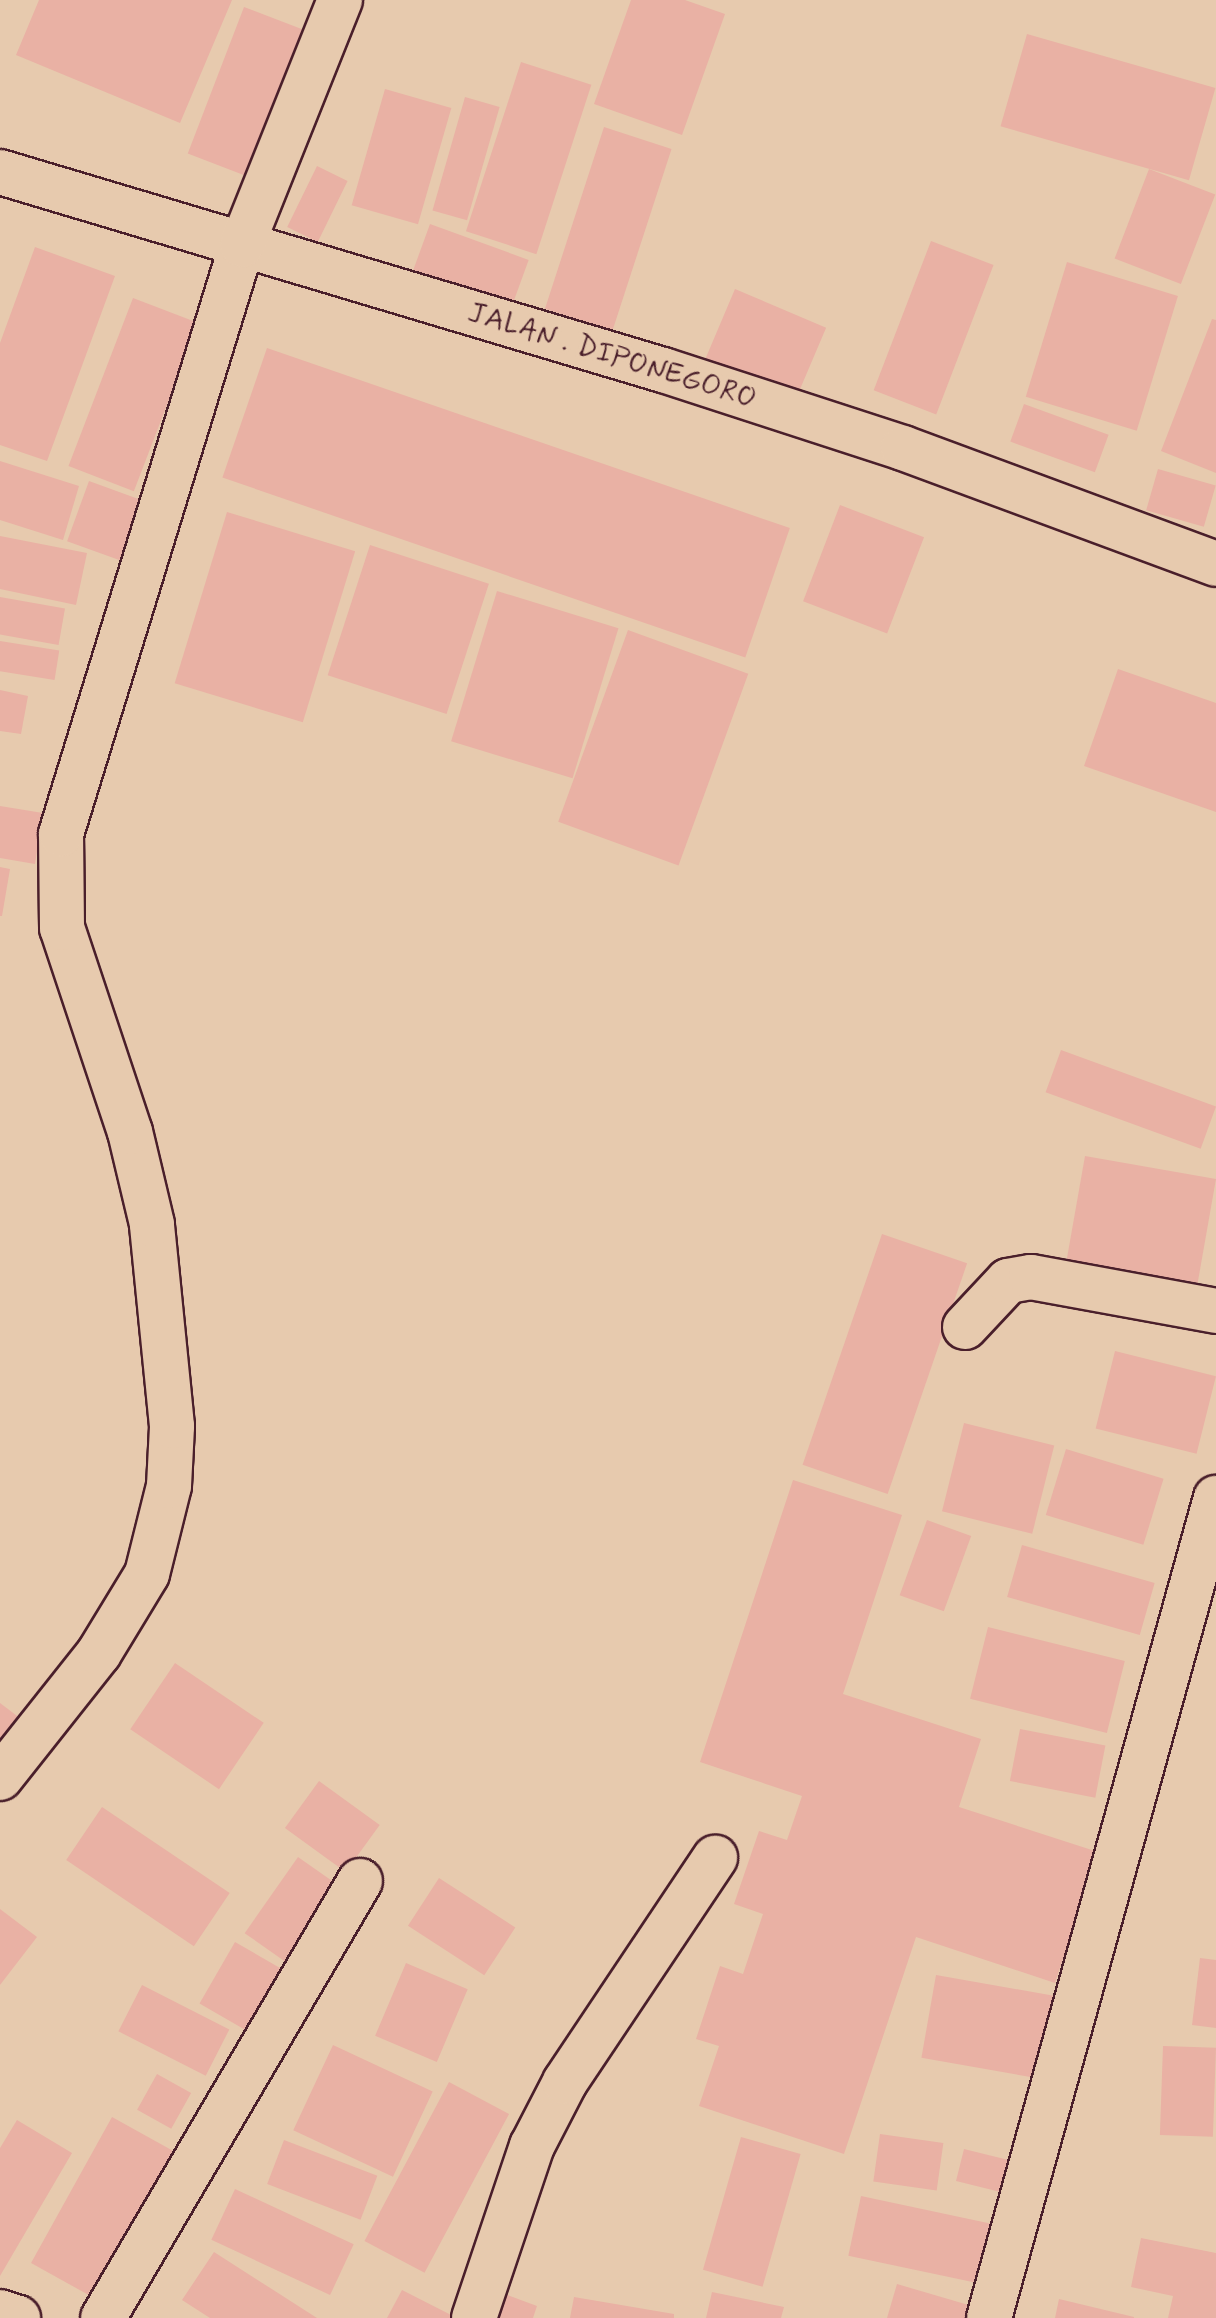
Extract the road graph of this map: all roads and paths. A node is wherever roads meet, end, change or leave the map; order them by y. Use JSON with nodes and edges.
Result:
{"nodes":[{"id":1,"x":340,"y":0,"type":"edge"},
{"id":2,"x":0,"y":172,"type":"edge"},
{"id":3,"x":242,"y":245,"type":"junction"},
{"id":4,"x":1216,"y":564,"type":"edge"},
{"id":5,"x":1216,"y":1311,"type":"edge"},
{"id":6,"x":965,"y":1327,"type":"dead end"},
{"id":7,"x":1216,"y":1498,"type":"edge"},
{"id":8,"x":0,"y":1778,"type":"edge"},
{"id":9,"x":715,"y":1858,"type":"dead end"},
{"id":10,"x":360,"y":1881,"type":"dead end"},
{"id":11,"x":0,"y":2312,"type":"edge"},
{"id":12,"x":18,"y":2318,"type":"edge"},
{"id":13,"x":103,"y":2318,"type":"edge"},
{"id":14,"x":474,"y":2318,"type":"edge"},
{"id":15,"x":989,"y":2318,"type":"edge"}],
"edges":[{"from":1,"to":3,"type":"street"},
{"from":2,"to":3,"type":"street","name":"JALAN . DIPONEGORO"},
{"from":3,"to":4,"type":"street","name":"JALAN . DIPONEGORO"},
{"from":3,"to":8,"type":"street"},
{"from":5,"to":6,"type":"street"},
{"from":7,"to":15,"type":"street"},
{"from":9,"to":14,"type":"street"},
{"from":10,"to":13,"type":"street"},
{"from":11,"to":12,"type":"street"}]}
